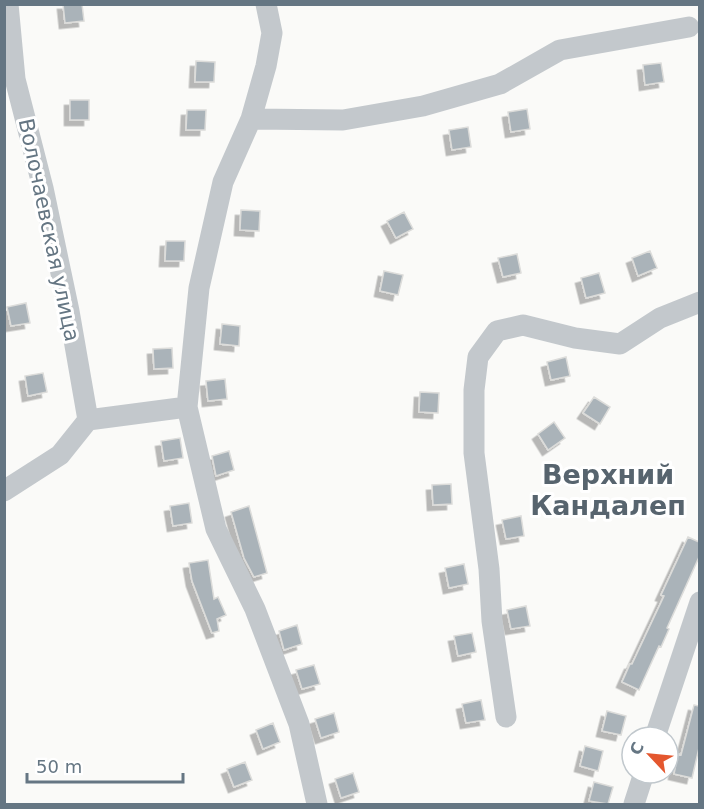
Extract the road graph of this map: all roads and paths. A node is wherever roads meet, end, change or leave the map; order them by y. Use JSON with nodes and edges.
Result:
{"nodes":[{"id":1,"x":8,"y":4,"type":"edge"},
{"id":2,"x":266,"y":4,"type":"edge"},
{"id":3,"x":689,"y":27,"type":"dead end"},
{"id":4,"x":251,"y":119,"type":"junction"},
{"id":5,"x":699,"y":302,"type":"edge"},
{"id":6,"x":187,"y":407,"type":"junction"},
{"id":7,"x":88,"y":420,"type":"junction"},
{"id":8,"x":4,"y":491,"type":"edge"},
{"id":9,"x":699,"y":602,"type":"edge"},
{"id":10,"x":506,"y":717,"type":"dead end"},
{"id":11,"x":659,"y":725,"type":"edge"},
{"id":12,"x":640,"y":785,"type":"edge"},
{"id":13,"x":317,"y":804,"type":"edge"},
{"id":14,"x":634,"y":804,"type":"edge"}],
"edges":[{"from":1,"to":7,"type":"street","name":"Волочаевская улица"},
{"from":2,"to":4,"type":"street"},
{"from":3,"to":4,"type":"street"},
{"from":4,"to":6,"type":"street"},
{"from":5,"to":10,"type":"street"},
{"from":6,"to":7,"type":"street"},
{"from":6,"to":13,"type":"street"},
{"from":7,"to":8,"type":"street"},
{"from":9,"to":11,"type":"street"},
{"from":12,"to":14,"type":"street"}]}
